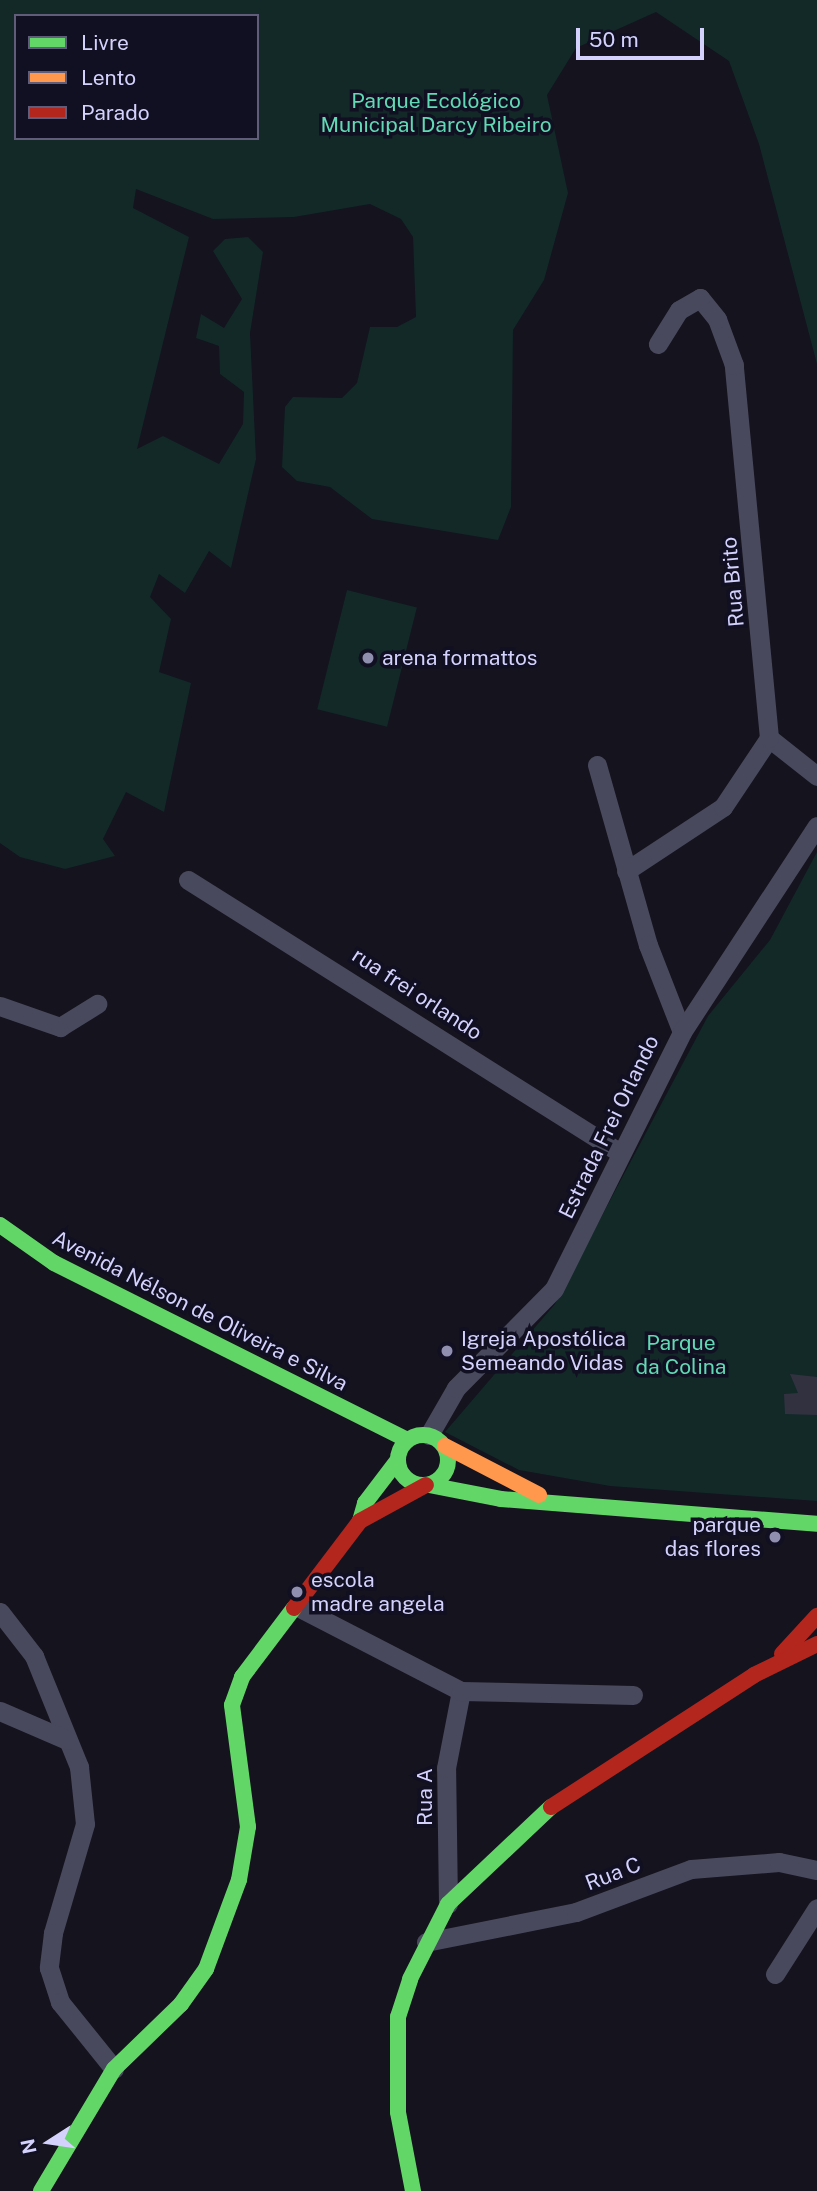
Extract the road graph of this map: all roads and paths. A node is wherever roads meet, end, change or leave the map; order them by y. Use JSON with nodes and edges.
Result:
{"nodes":[{"id":1,"x":658,"y":344,"type":"dead end"},
{"id":2,"x":769,"y":738,"type":"junction"},
{"id":3,"x":597,"y":765,"type":"dead end"},
{"id":4,"x":817,"y":776,"type":"edge"},
{"id":5,"x":817,"y":827,"type":"edge"},
{"id":6,"x":626,"y":871,"type":"junction"},
{"id":7,"x":188,"y":880,"type":"dead end"},
{"id":8,"x":97,"y":1004,"type":"dead end"},
{"id":9,"x":0,"y":1006,"type":"edge"},
{"id":10,"x":682,"y":1032,"type":"junction"},
{"id":11,"x":619,"y":1152,"type":"junction"},
{"id":12,"x":0,"y":1225,"type":"edge"},
{"id":13,"x":437,"y":1441,"type":"junction"},
{"id":14,"x":401,"y":1450,"type":"junction"},
{"id":15,"x":428,"y":1485,"type":"junction"},
{"id":16,"x":548,"y":1499,"type":"junction"},
{"id":17,"x":360,"y":1521,"type":"junction"},
{"id":18,"x":817,"y":1524,"type":"edge"},
{"id":19,"x":791,"y":1525,"type":"junction"},
{"id":20,"x":817,"y":1536,"type":"edge"},
{"id":21,"x":300,"y":1608,"type":"junction"},
{"id":22,"x":0,"y":1612,"type":"edge"},
{"id":23,"x":817,"y":1616,"type":"edge"},
{"id":24,"x":817,"y":1644,"type":"edge"},
{"id":25,"x":773,"y":1664,"type":"junction"},
{"id":26,"x":461,"y":1690,"type":"junction"},
{"id":27,"x":633,"y":1695,"type":"dead end"},
{"id":28,"x":0,"y":1711,"type":"edge"},
{"id":29,"x":67,"y":1740,"type":"junction"},
{"id":30,"x":817,"y":1870,"type":"edge"},
{"id":31,"x":448,"y":1905,"type":"junction"},
{"id":32,"x":817,"y":1908,"type":"edge"},
{"id":33,"x":426,"y":1942,"type":"junction"},
{"id":34,"x":775,"y":1974,"type":"dead end"},
{"id":35,"x":114,"y":2069,"type":"junction"},
{"id":36,"x":41,"y":2191,"type":"edge"},
{"id":37,"x":413,"y":2191,"type":"edge"}],
"edges":[{"from":1,"to":2,"type":"street","name":"Rua Brito"},
{"from":2,"to":4,"type":"street"},
{"from":2,"to":6,"type":"street"},
{"from":3,"to":6,"type":"street"},
{"from":5,"to":10,"type":"street","name":"Estrada Frei Orlando"},
{"from":6,"to":10,"type":"street"},
{"from":7,"to":11,"type":"street","name":"rua frei orlando"},
{"from":8,"to":9,"type":"street"},
{"from":10,"to":11,"type":"street","name":"Estrada Frei Orlando"},
{"from":11,"to":13,"type":"street","name":"Estrada Frei Orlando"},
{"from":12,"to":14,"type":"street","name":"Avenida Nélson de Oliveira e Silva"},
{"from":13,"to":14,"type":"street"},
{"from":13,"to":15,"type":"street"},
{"from":13,"to":16,"type":"street"},
{"from":14,"to":15,"type":"street","name":"Avenida Nélson de Oliveira e Silva"},
{"from":14,"to":17,"type":"street"},
{"from":15,"to":16,"type":"street"},
{"from":15,"to":17,"type":"street"},
{"from":16,"to":19,"type":"street"},
{"from":17,"to":21,"type":"street"},
{"from":18,"to":19,"type":"street"},
{"from":19,"to":20,"type":"street"},
{"from":21,"to":26,"type":"street"},
{"from":21,"to":35,"type":"street"},
{"from":22,"to":29,"type":"street"},
{"from":23,"to":25,"type":"street"},
{"from":24,"to":25,"type":"street"},
{"from":25,"to":31,"type":"street"},
{"from":26,"to":27,"type":"street"},
{"from":26,"to":31,"type":"street","name":"Rua A"},
{"from":28,"to":29,"type":"street"},
{"from":29,"to":35,"type":"street"},
{"from":30,"to":33,"type":"street","name":"Rua C"},
{"from":31,"to":33,"type":"street"},
{"from":32,"to":34,"type":"street"},
{"from":33,"to":37,"type":"street"},
{"from":35,"to":36,"type":"street"}]}
